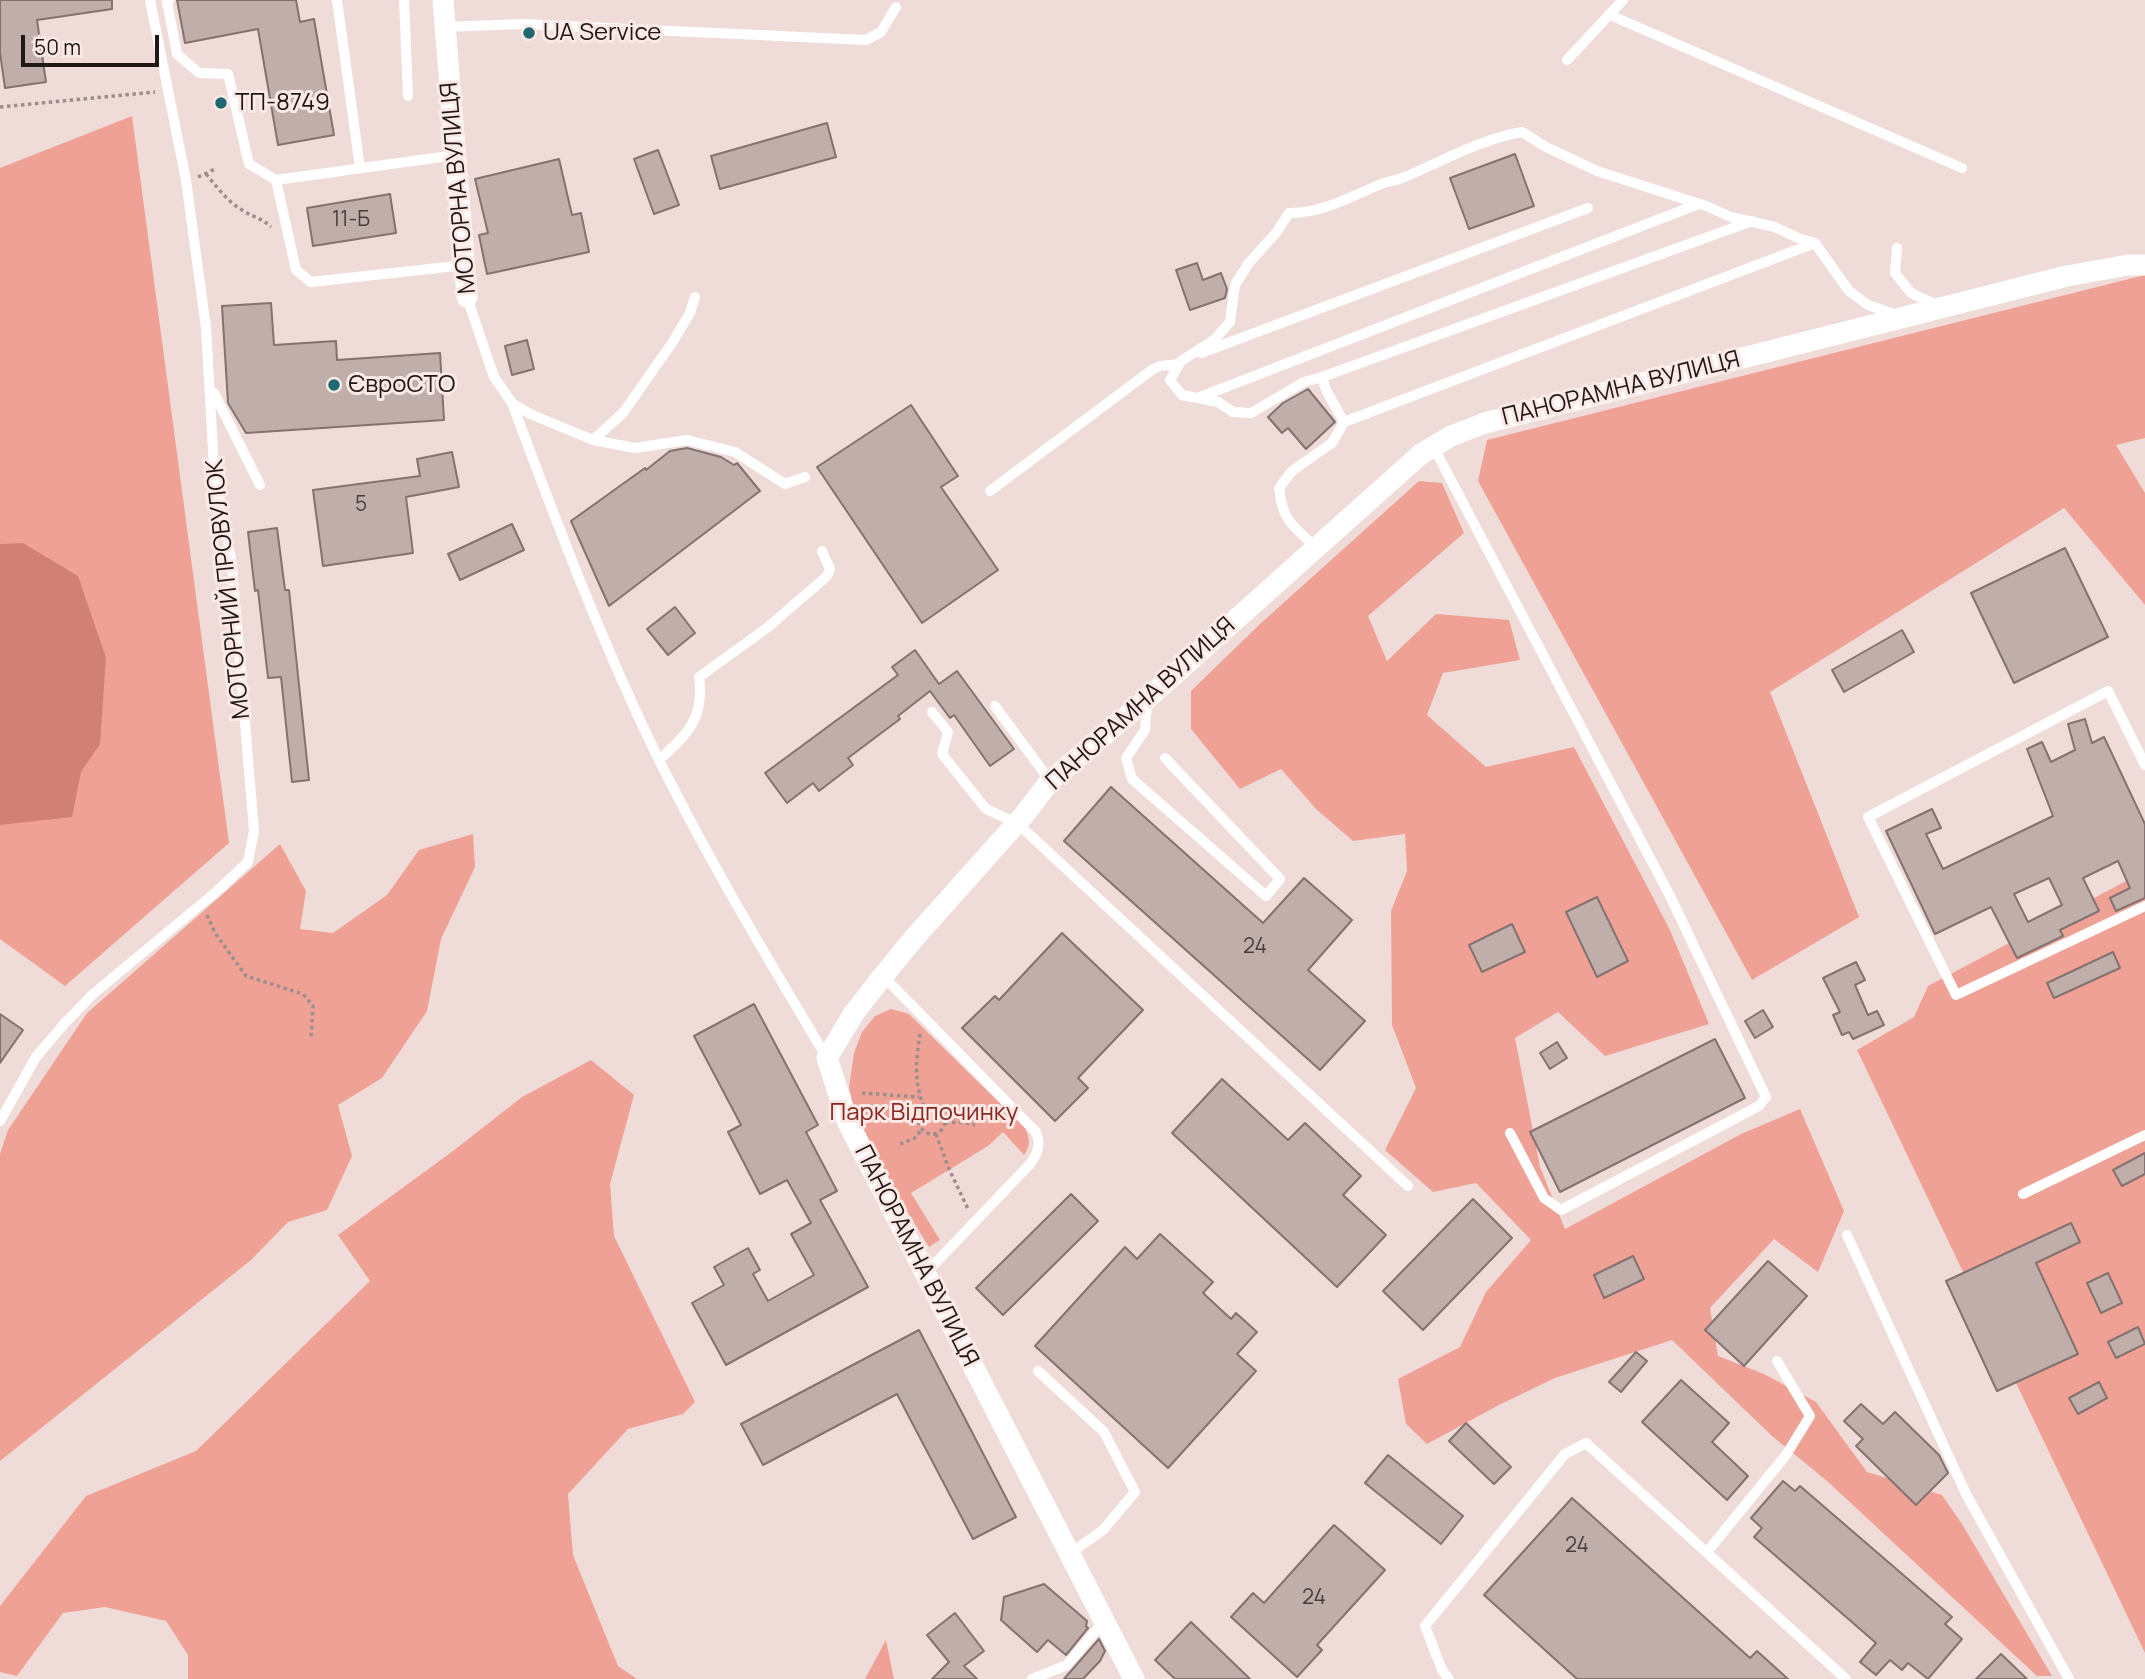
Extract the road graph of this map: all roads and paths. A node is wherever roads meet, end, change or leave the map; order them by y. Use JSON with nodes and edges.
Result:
{"nodes":[{"id":1,"x":150,"y":0,"type":"edge"},
{"id":2,"x":169,"y":0,"type":"edge"},
{"id":3,"x":337,"y":0,"type":"edge"},
{"id":4,"x":404,"y":0,"type":"edge"},
{"id":5,"x":443,"y":0,"type":"edge"},
{"id":6,"x":1623,"y":0,"type":"edge"},
{"id":7,"x":896,"y":7,"type":"dead end"},
{"id":8,"x":1610,"y":15,"type":"junction"},
{"id":9,"x":445,"y":27,"type":"junction"},
{"id":10,"x":1567,"y":60,"type":"dead end"},
{"id":11,"x":168,"y":91,"type":"junction"},
{"id":12,"x":408,"y":96,"type":"dead end"},
{"id":13,"x":0,"y":107,"type":"edge"},
{"id":14,"x":456,"y":155,"type":"junction"},
{"id":15,"x":360,"y":168,"type":"junction"},
{"id":16,"x":1962,"y":168,"type":"dead end"},
{"id":17,"x":206,"y":174,"type":"dead end"},
{"id":18,"x":276,"y":180,"type":"junction"},
{"id":19,"x":1696,"y":205,"type":"junction"},
{"id":20,"x":1588,"y":208,"type":"dead end"},
{"id":21,"x":1755,"y":220,"type":"junction"},
{"id":22,"x":1815,"y":243,"type":"junction"},
{"id":23,"x":290,"y":246,"type":"junction"},
{"id":24,"x":1897,"y":248,"type":"dead end"},
{"id":25,"x":465,"y":265,"type":"junction"},
{"id":26,"x":2145,"y":265,"type":"edge"},
{"id":27,"x":467,"y":297,"type":"joint"},
{"id":28,"x":695,"y":297,"type":"dead end"},
{"id":29,"x":1943,"y":308,"type":"junction"},
{"id":30,"x":1904,"y":317,"type":"junction"},
{"id":31,"x":1180,"y":363,"type":"junction"},
{"id":32,"x":1322,"y":377,"type":"junction"},
{"id":33,"x":211,"y":387,"type":"junction"},
{"id":34,"x":1197,"y":398,"type":"junction"},
{"id":35,"x":512,"y":403,"type":"junction"},
{"id":36,"x":1344,"y":422,"type":"junction"},
{"id":37,"x":593,"y":440,"type":"junction"},
{"id":38,"x":1433,"y":446,"type":"junction"},
{"id":39,"x":805,"y":477,"type":"dead end"},
{"id":40,"x":260,"y":485,"type":"dead end"},
{"id":41,"x":990,"y":491,"type":"dead end"},
{"id":42,"x":1317,"y":548,"type":"junction"},
{"id":43,"x":822,"y":551,"type":"dead end"},
{"id":44,"x":1147,"y":699,"type":"junction"},
{"id":45,"x":995,"y":706,"type":"dead end"},
{"id":46,"x":932,"y":712,"type":"dead end"},
{"id":47,"x":1165,"y":758,"type":"dead end"},
{"id":48,"x":659,"y":760,"type":"junction"},
{"id":49,"x":2145,"y":765,"type":"edge"},
{"id":50,"x":1050,"y":781,"type":"junction"},
{"id":51,"x":1017,"y":823,"type":"junction"},
{"id":52,"x":202,"y":904,"type":"junction"},
{"id":53,"x":2145,"y":906,"type":"edge"},
{"id":54,"x":883,"y":976,"type":"junction"},
{"id":55,"x":926,"y":1020,"type":"junction"},
{"id":56,"x":311,"y":1038,"type":"dead end"},
{"id":57,"x":827,"y":1058,"type":"junction"},
{"id":58,"x":862,"y":1093,"type":"dead end"},
{"id":59,"x":919,"y":1097,"type":"junction"},
{"id":60,"x":926,"y":1110,"type":"junction"},
{"id":61,"x":0,"y":1121,"type":"edge"},
{"id":62,"x":945,"y":1123,"type":"junction"},
{"id":63,"x":975,"y":1125,"type":"dead end"},
{"id":64,"x":922,"y":1129,"type":"junction"},
{"id":65,"x":1510,"y":1133,"type":"dead end"},
{"id":66,"x":936,"y":1134,"type":"junction"},
{"id":67,"x":2145,"y":1135,"type":"edge"},
{"id":68,"x":900,"y":1143,"type":"dead end"},
{"id":69,"x":1408,"y":1186,"type":"dead end"},
{"id":70,"x":2023,"y":1194,"type":"dead end"},
{"id":71,"x":975,"y":1222,"type":"junction"},
{"id":72,"x":1847,"y":1235,"type":"dead end"},
{"id":73,"x":925,"y":1274,"type":"junction"},
{"id":74,"x":1777,"y":1362,"type":"dead end"},
{"id":75,"x":1038,"y":1371,"type":"dead end"},
{"id":76,"x":1707,"y":1552,"type":"junction"},
{"id":77,"x":1069,"y":1554,"type":"junction"},
{"id":78,"x":1104,"y":1621,"type":"junction"},
{"id":79,"x":1032,"y":1679,"type":"edge"},
{"id":80,"x":1134,"y":1679,"type":"edge"},
{"id":81,"x":1449,"y":1679,"type":"edge"},
{"id":82,"x":1846,"y":1679,"type":"edge"},
{"id":83,"x":2069,"y":1679,"type":"edge"}],
"edges":[{"from":1,"to":11,"type":"lane","name":"МОТОРНИЙ ПРОВУЛОК"},
{"from":2,"to":18,"type":"lane"},
{"from":3,"to":15,"type":"lane"},
{"from":4,"to":12,"type":"lane"},
{"from":5,"to":9,"type":"street","name":"МОТОРНА ВУЛИЦЯ"},
{"from":6,"to":8,"type":"lane"},
{"from":7,"to":9,"type":"lane"},
{"from":8,"to":10,"type":"lane"},
{"from":8,"to":16,"type":"lane"},
{"from":9,"to":14,"type":"street","name":"МОТОРНА ВУЛИЦЯ"},
{"from":11,"to":13,"type":"path"},
{"from":11,"to":33,"type":"lane","name":"МОТОРНИЙ ПРОВУЛОК"},
{"from":14,"to":15,"type":"lane"},
{"from":14,"to":25,"type":"street","name":"МОТОРНА ВУЛИЦЯ"},
{"from":15,"to":18,"type":"lane"},
{"from":17,"to":23,"type":"path"},
{"from":18,"to":23,"type":"lane"},
{"from":19,"to":21,"type":"lane"},
{"from":19,"to":31,"type":"lane"},
{"from":19,"to":34,"type":"lane"},
{"from":20,"to":31,"type":"lane"},
{"from":21,"to":22,"type":"lane"},
{"from":21,"to":32,"type":"lane"},
{"from":22,"to":30,"type":"lane"},
{"from":22,"to":36,"type":"lane"},
{"from":23,"to":25,"type":"lane"},
{"from":24,"to":29,"type":"lane"},
{"from":25,"to":27,"type":"street","name":"МОТОРНА ВУЛИЦЯ"},
{"from":26,"to":29,"type":"street","name":"ПАНОРАМНА ВУЛИЦЯ"},
{"from":27,"to":35,"type":"lane","name":"МОТОРНА ВУЛИЦЯ"},
{"from":28,"to":37,"type":"lane"},
{"from":29,"to":30,"type":"street","name":"ПАНОРАМНА ВУЛИЦЯ"},
{"from":30,"to":38,"type":"street","name":"ПАНОРАМНА ВУЛИЦЯ"},
{"from":31,"to":34,"type":"lane"},
{"from":31,"to":41,"type":"lane"},
{"from":32,"to":34,"type":"lane"},
{"from":32,"to":36,"type":"lane"},
{"from":33,"to":40,"type":"lane"},
{"from":33,"to":52,"type":"lane","name":"МОТОРНИЙ ПРОВУЛОК"},
{"from":35,"to":37,"type":"lane","name":"МОТОРНА ВУЛИЦЯ"},
{"from":35,"to":48,"type":"lane"},
{"from":36,"to":42,"type":"lane"},
{"from":37,"to":39,"type":"lane","name":"МОТОРНА ВУЛИЦЯ"},
{"from":38,"to":42,"type":"street","name":"ПАНОРАМНА ВУЛИЦЯ"},
{"from":38,"to":65,"type":"lane"},
{"from":42,"to":44,"type":"street","name":"ПАНОРАМНА ВУЛИЦЯ"},
{"from":43,"to":48,"type":"lane"},
{"from":44,"to":47,"type":"lane"},
{"from":44,"to":50,"type":"street","name":"ПАНОРАМНА ВУЛИЦЯ"},
{"from":45,"to":50,"type":"lane"},
{"from":46,"to":51,"type":"lane"},
{"from":48,"to":57,"type":"lane"},
{"from":49,"to":53,"type":"lane"},
{"from":50,"to":51,"type":"street","name":"ПАНОРАМНА ВУЛИЦЯ"},
{"from":51,"to":54,"type":"street","name":"ПАНОРАМНА ВУЛИЦЯ"},
{"from":51,"to":69,"type":"lane"},
{"from":52,"to":56,"type":"path"},
{"from":52,"to":61,"type":"lane","name":"МОТОРНИЙ ПРОВУЛОК"},
{"from":54,"to":55,"type":"lane"},
{"from":54,"to":57,"type":"street","name":"ПАНОРАМНА ВУЛИЦЯ"},
{"from":55,"to":59,"type":"path"},
{"from":55,"to":71,"type":"lane"},
{"from":57,"to":73,"type":"street","name":"ПАНОРАМНА ВУЛИЦЯ"},
{"from":58,"to":59,"type":"path"},
{"from":59,"to":60,"type":"path"},
{"from":60,"to":62,"type":"path"},
{"from":60,"to":64,"type":"path"},
{"from":62,"to":63,"type":"path"},
{"from":62,"to":66,"type":"path"},
{"from":64,"to":66,"type":"path"},
{"from":64,"to":68,"type":"path"},
{"from":66,"to":71,"type":"path"},
{"from":67,"to":70,"type":"lane"},
{"from":71,"to":73,"type":"lane"},
{"from":72,"to":83,"type":"lane"},
{"from":73,"to":77,"type":"street","name":"ПАНОРАМНА ВУЛИЦЯ"},
{"from":74,"to":76,"type":"lane"},
{"from":75,"to":77,"type":"lane"},
{"from":76,"to":81,"type":"lane"},
{"from":76,"to":82,"type":"lane"},
{"from":77,"to":78,"type":"street","name":"ПАНОРАМНА ВУЛИЦЯ"},
{"from":78,"to":79,"type":"lane"},
{"from":78,"to":80,"type":"street","name":"ПАНОРАМНА ВУЛИЦЯ"}]}
